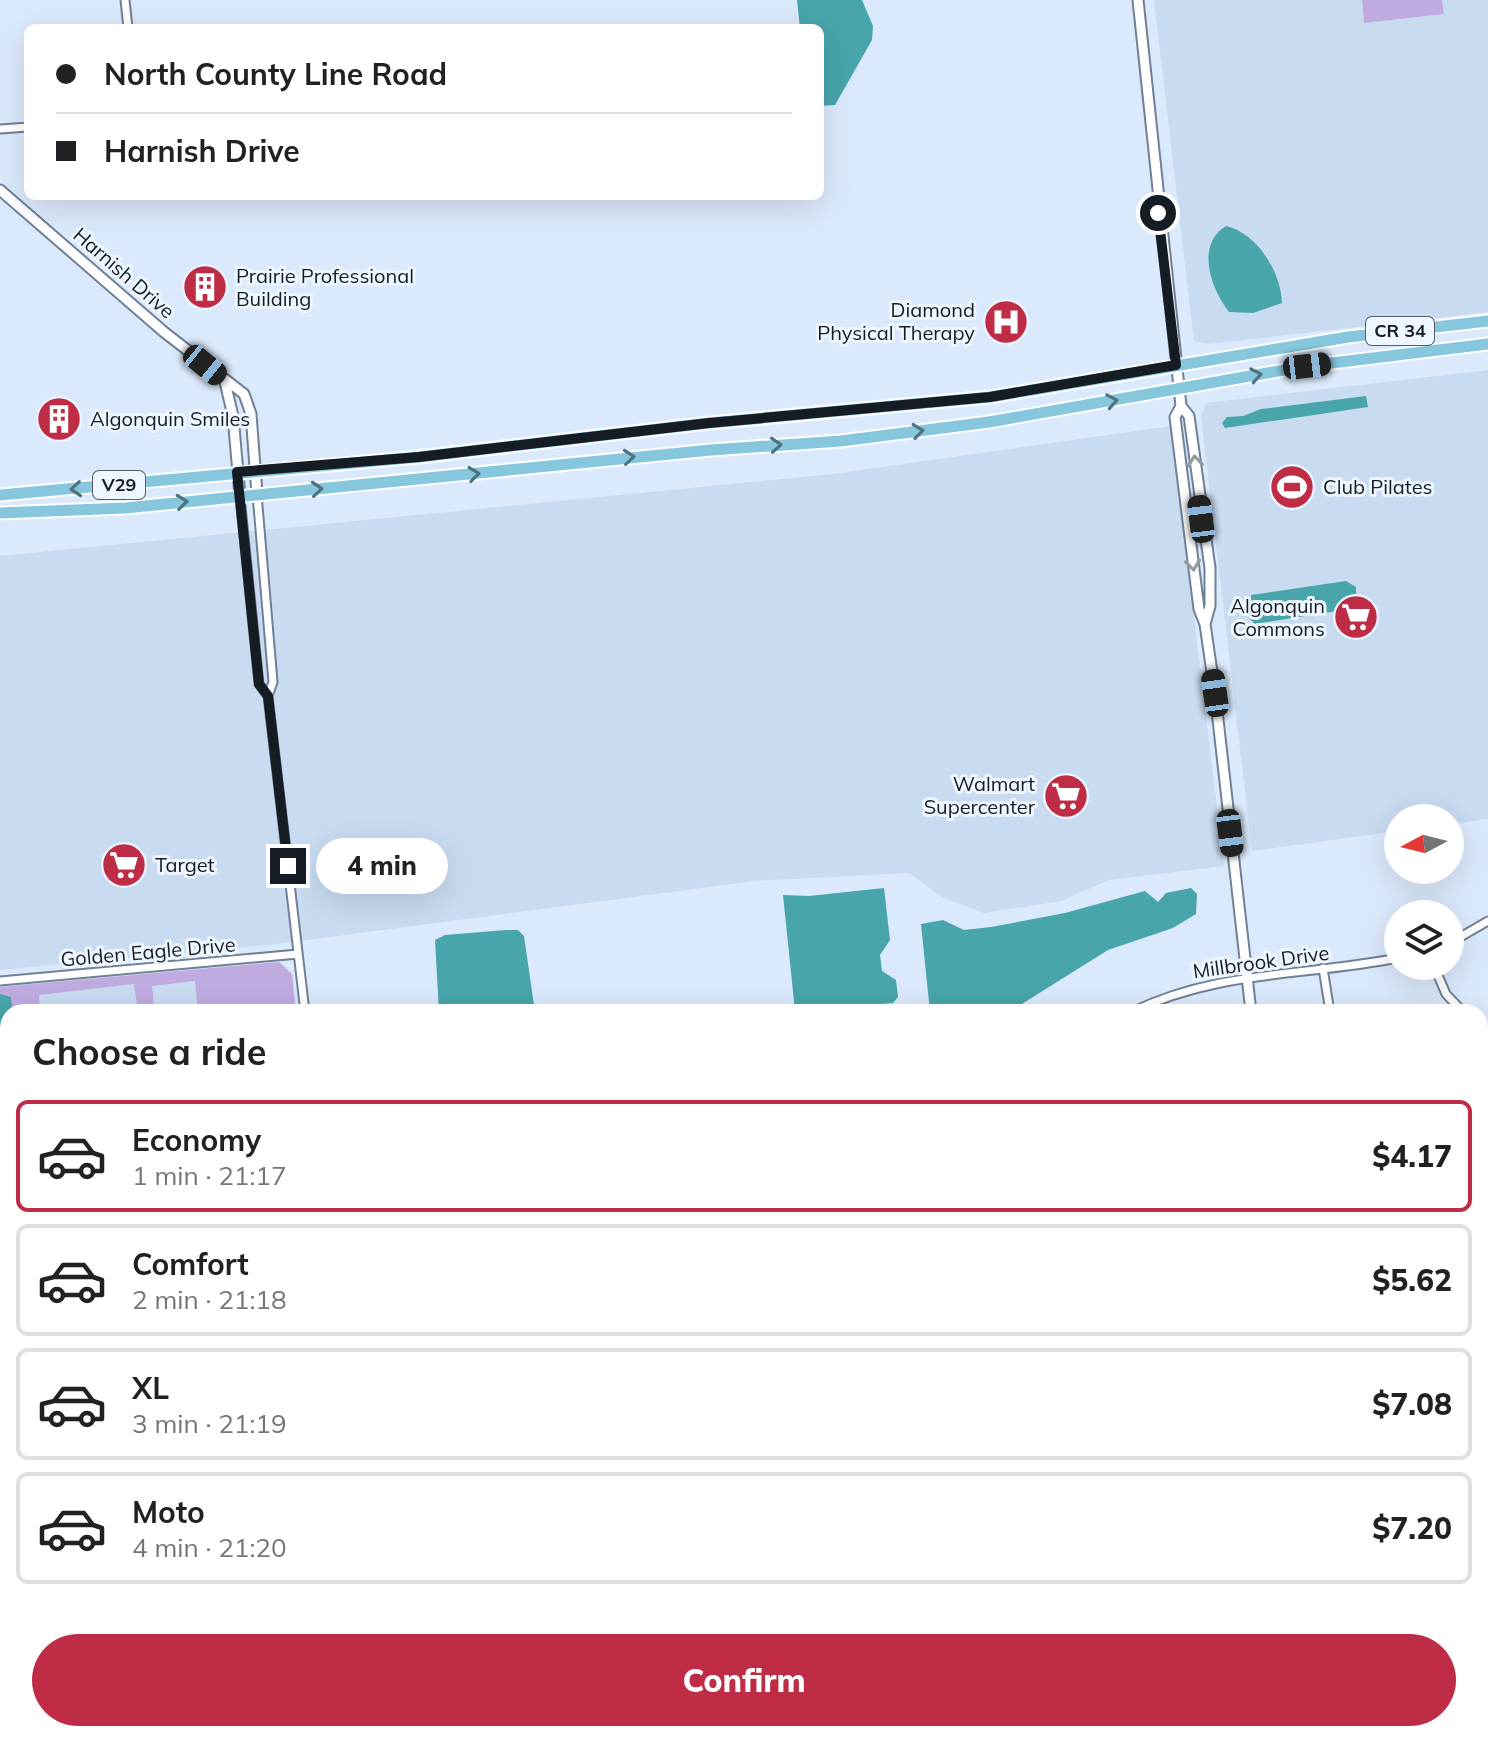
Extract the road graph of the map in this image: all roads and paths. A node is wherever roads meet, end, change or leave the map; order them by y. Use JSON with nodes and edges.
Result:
{"nodes":[{"id":1,"x":125,"y":0,"type":"edge"},
{"id":2,"x":1138,"y":0,"type":"edge"},
{"id":3,"x":128,"y":24,"type":"edge"},
{"id":4,"x":24,"y":127,"type":"edge"},
{"id":5,"x":0,"y":129,"type":"edge"},
{"id":6,"x":0,"y":190,"type":"edge"},
{"id":7,"x":1488,"y":321,"type":"edge"},
{"id":8,"x":1488,"y":344,"type":"edge"},
{"id":9,"x":1176,"y":365,"type":"junction"},
{"id":10,"x":225,"y":382,"type":"junction"},
{"id":11,"x":1179,"y":389,"type":"junction"},
{"id":12,"x":1181,"y":406,"type":"junction"},
{"id":13,"x":256,"y":470,"type":"junction"},
{"id":14,"x":237,"y":472,"type":"junction"},
{"id":15,"x":257,"y":494,"type":"junction"},
{"id":16,"x":0,"y":495,"type":"edge"},
{"id":17,"x":240,"y":496,"type":"junction"},
{"id":18,"x":0,"y":513,"type":"edge"},
{"id":19,"x":1205,"y":624,"type":"junction"},
{"id":20,"x":268,"y":696,"type":"junction"},
{"id":21,"x":1488,"y":921,"type":"edge"},
{"id":22,"x":1464,"y":935,"type":"edge"},
{"id":23,"x":298,"y":954,"type":"junction"},
{"id":24,"x":1384,"y":960,"type":"edge"},
{"id":25,"x":1323,"y":968,"type":"junction"},
{"id":26,"x":1247,"y":977,"type":"junction"},
{"id":27,"x":1440,"y":980,"type":"edge"},
{"id":28,"x":0,"y":981,"type":"edge"},
{"id":29,"x":304,"y":1004,"type":"edge"},
{"id":30,"x":1150,"y":1004,"type":"edge"},
{"id":31,"x":1250,"y":1004,"type":"edge"},
{"id":32,"x":1329,"y":1004,"type":"edge"},
{"id":33,"x":1455,"y":1004,"type":"edge"}],
"edges":[{"from":1,"to":3,"type":"street"},
{"from":2,"to":9,"type":"street"},
{"from":4,"to":5,"type":"street"},
{"from":6,"to":10,"type":"street","name":"Harnish Drive"},
{"from":7,"to":9,"type":"main road","number":"CR 34"},
{"from":11,"to":8,"type":"main road","number":"CR 34","one_way":true},
{"from":9,"to":11,"type":"street"},
{"from":9,"to":13,"type":"main road","number":"V29"},
{"from":10,"to":13,"type":"street","name":"Harnish Drive"},
{"from":10,"to":14,"type":"street","name":"Harnish Drive"},
{"from":11,"to":12,"type":"street"},
{"from":15,"to":11,"type":"main road","number":"V29","one_way":true},
{"from":12,"to":19,"type":"street","one_way":true},
{"from":19,"to":12,"type":"street","one_way":true},
{"from":13,"to":14,"type":"main road","number":"V29"},
{"from":13,"to":15,"type":"street","name":"Harnish Drive"},
{"from":14,"to":16,"type":"main road","number":"V29","one_way":true},
{"from":14,"to":17,"type":"street","name":"Harnish Drive"},
{"from":15,"to":17,"type":"main road","number":"V29"},
{"from":15,"to":20,"type":"street","name":"Harnish Drive"},
{"from":18,"to":17,"type":"main road","number":"V29","one_way":true},
{"from":17,"to":20,"type":"street","name":"Harnish Drive"},
{"from":19,"to":26,"type":"street"},
{"from":20,"to":23,"type":"street","name":"Harnish Drive"},
{"from":21,"to":22,"type":"street"},
{"from":23,"to":28,"type":"street","name":"Golden Eagle Drive"},
{"from":23,"to":29,"type":"street","name":"Harnish Drive"},
{"from":24,"to":25,"type":"street","name":"Millbrook Drive"},
{"from":25,"to":26,"type":"street","name":"Millbrook Drive"},
{"from":25,"to":32,"type":"street"},
{"from":26,"to":30,"type":"street","name":"Millbrook Drive"},
{"from":26,"to":31,"type":"street"},
{"from":27,"to":33,"type":"street"}]}
